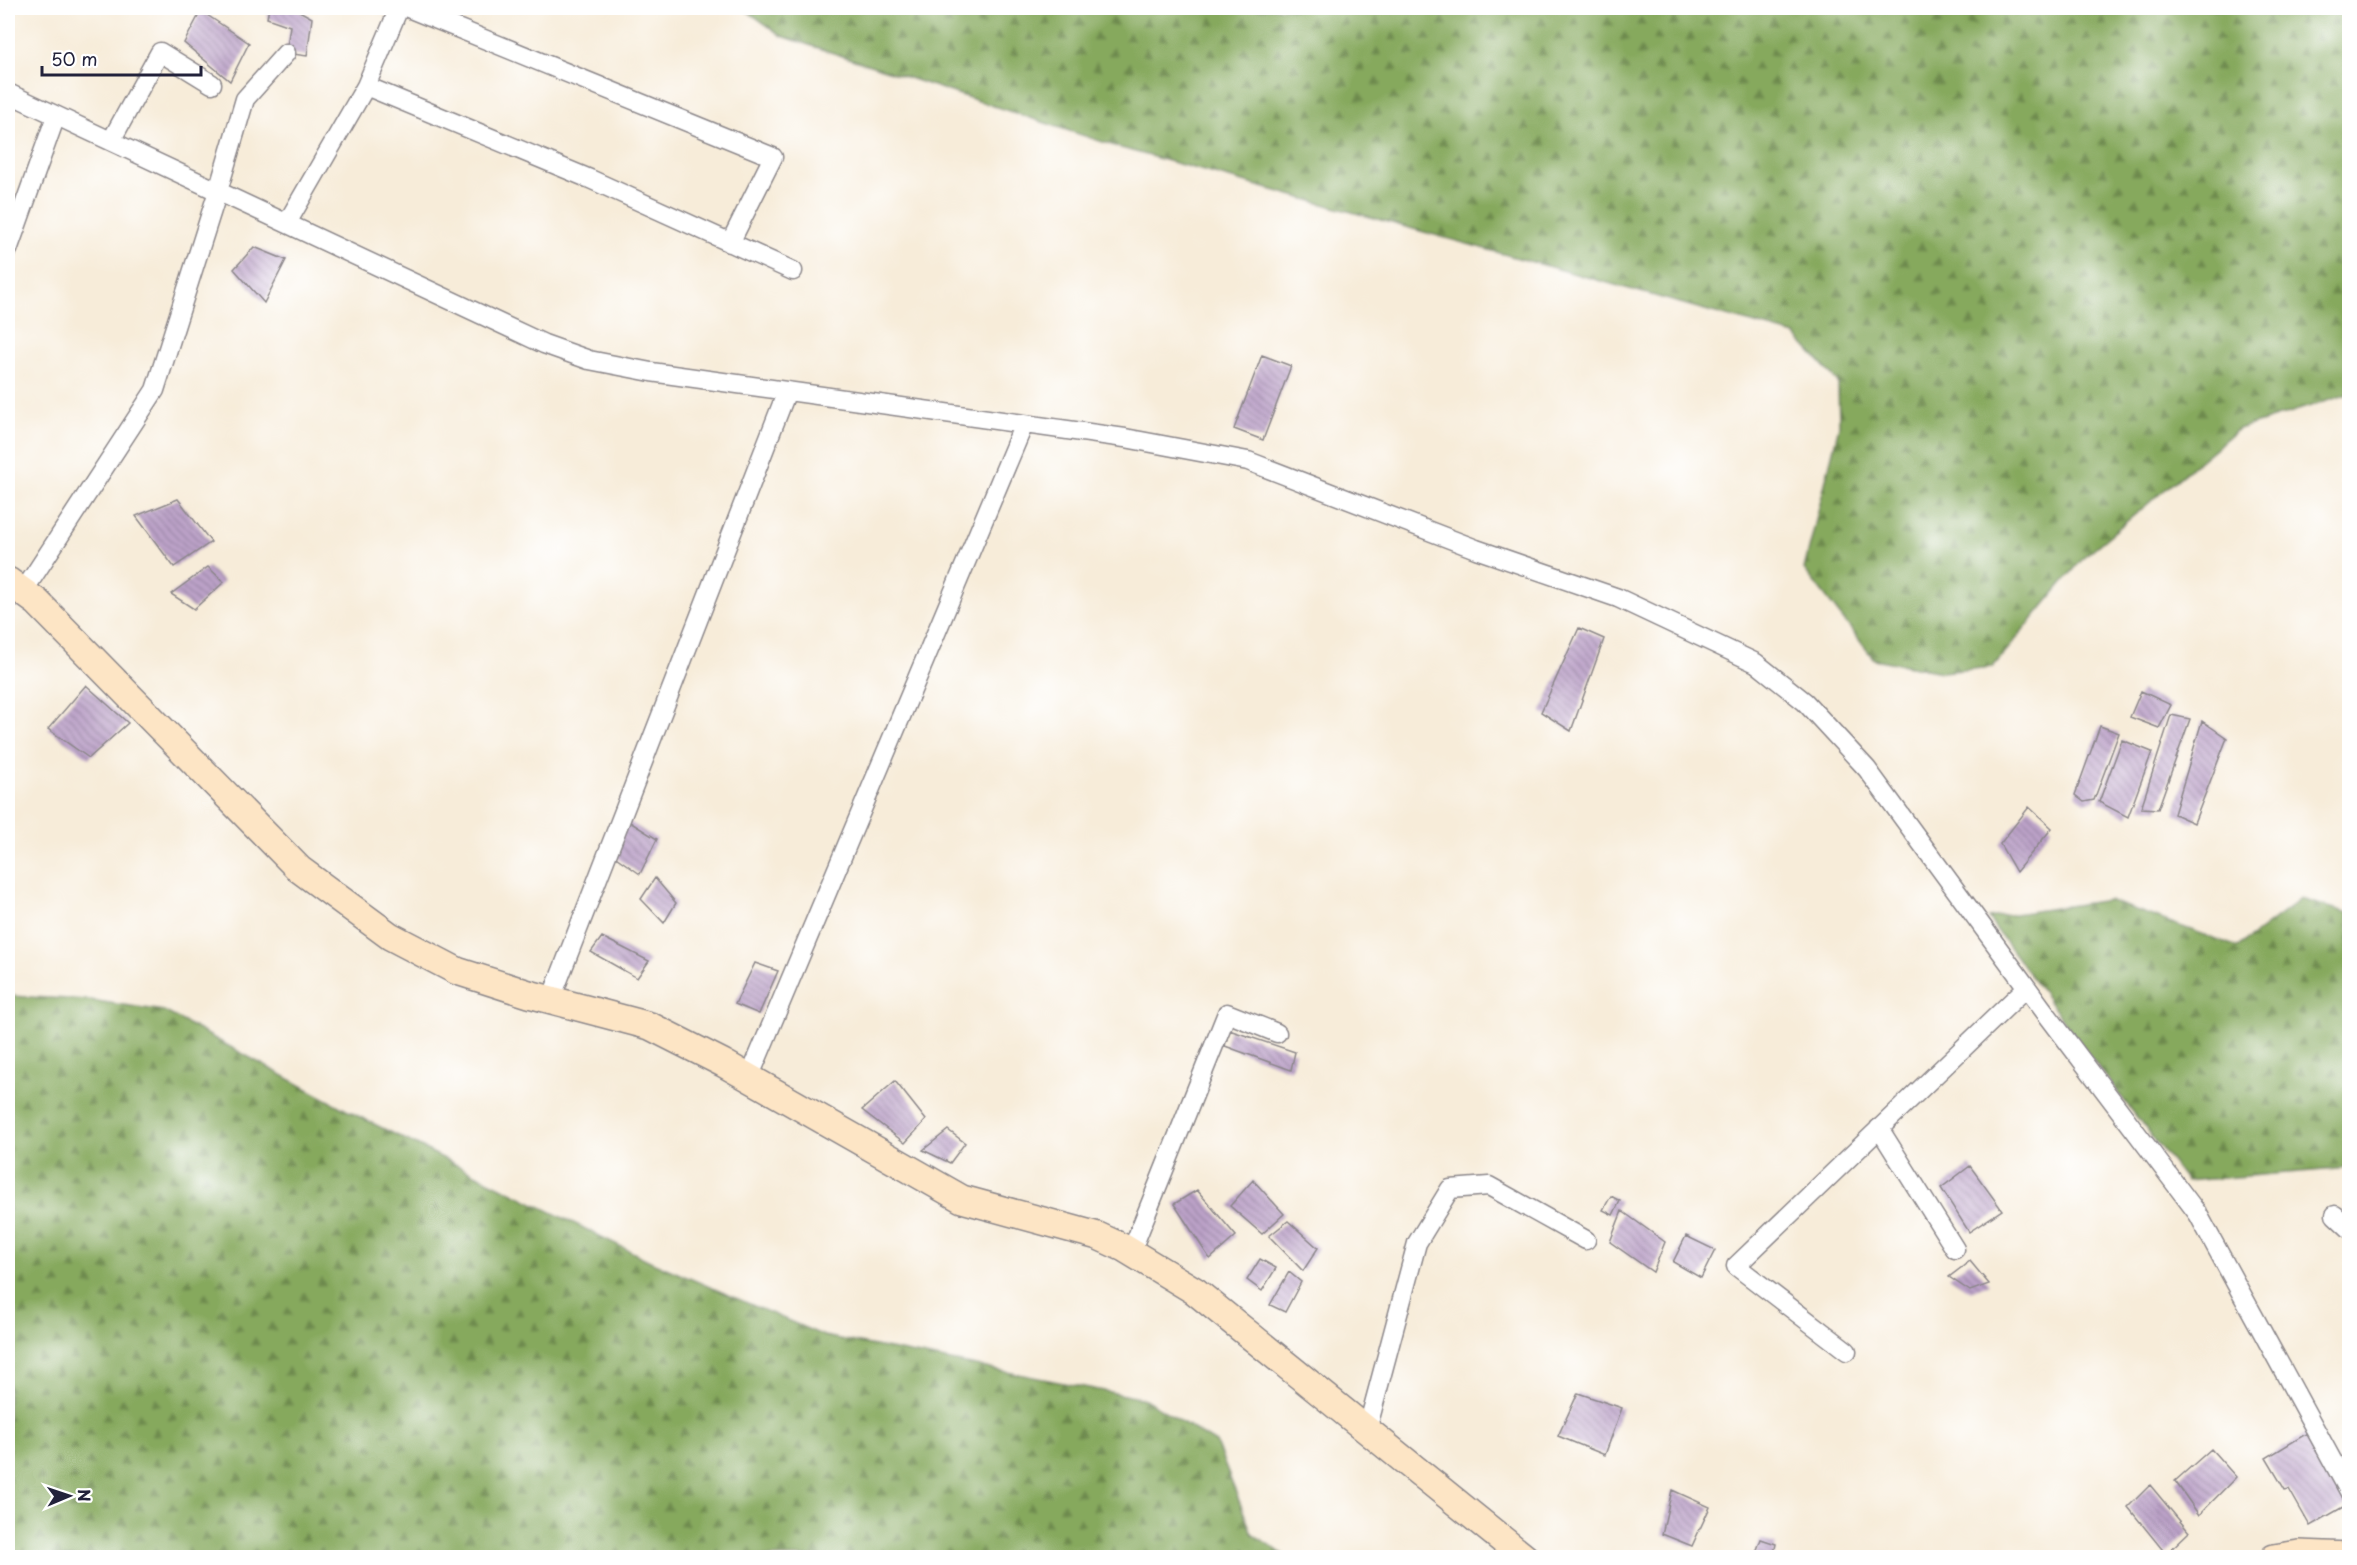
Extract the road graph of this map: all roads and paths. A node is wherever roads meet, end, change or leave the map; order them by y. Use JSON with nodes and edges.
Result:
{"nodes":[{"id":1,"x":399,"y":8,"type":"edge"},
{"id":2,"x":408,"y":8,"type":"edge"},
{"id":3,"x":286,"y":53,"type":"dead end"},
{"id":4,"x":212,"y":84,"type":"dead end"},
{"id":5,"x":366,"y":87,"type":"junction"},
{"id":6,"x":8,"y":93,"type":"edge"},
{"id":7,"x":56,"y":116,"type":"junction"},
{"id":8,"x":111,"y":141,"type":"junction"},
{"id":9,"x":218,"y":191,"type":"junction"},
{"id":10,"x":287,"y":223,"type":"junction"},
{"id":11,"x":730,"y":243,"type":"junction"},
{"id":12,"x":8,"y":250,"type":"edge"},
{"id":13,"x":793,"y":271,"type":"dead end"},
{"id":14,"x":787,"y":391,"type":"junction"},
{"id":15,"x":1024,"y":424,"type":"junction"},
{"id":16,"x":15,"y":586,"type":"edge"},
{"id":17,"x":2026,"y":988,"type":"junction"},
{"id":18,"x":551,"y":999,"type":"junction"},
{"id":19,"x":1277,"y":1033,"type":"dead end"},
{"id":20,"x":749,"y":1078,"type":"junction"},
{"id":21,"x":1879,"y":1128,"type":"junction"},
{"id":22,"x":2335,"y":1215,"type":"dead end"},
{"id":23,"x":2349,"y":1229,"type":"edge"},
{"id":24,"x":1586,"y":1240,"type":"dead end"},
{"id":25,"x":1955,"y":1249,"type":"dead end"},
{"id":26,"x":1131,"y":1252,"type":"junction"},
{"id":27,"x":1846,"y":1351,"type":"dead end"},
{"id":28,"x":1367,"y":1430,"type":"junction"},
{"id":29,"x":2349,"y":1493,"type":"edge"},
{"id":30,"x":2349,"y":1556,"type":"edge"},
{"id":31,"x":1525,"y":1557,"type":"edge"},
{"id":32,"x":2274,"y":1557,"type":"edge"}],
"edges":[{"from":1,"to":5,"type":"street"},
{"from":2,"to":11,"type":"street"},
{"from":3,"to":9,"type":"street"},
{"from":4,"to":8,"type":"street"},
{"from":5,"to":10,"type":"street"},
{"from":5,"to":11,"type":"street"},
{"from":6,"to":7,"type":"street"},
{"from":7,"to":8,"type":"street"},
{"from":7,"to":12,"type":"street"},
{"from":8,"to":9,"type":"street"},
{"from":9,"to":10,"type":"street"},
{"from":9,"to":16,"type":"street"},
{"from":10,"to":14,"type":"street"},
{"from":11,"to":13,"type":"street"},
{"from":14,"to":15,"type":"street"},
{"from":14,"to":18,"type":"street"},
{"from":15,"to":17,"type":"street"},
{"from":15,"to":20,"type":"street"},
{"from":16,"to":18,"type":"street"},
{"from":17,"to":21,"type":"street"},
{"from":17,"to":29,"type":"street"},
{"from":18,"to":20,"type":"street"},
{"from":19,"to":26,"type":"street"},
{"from":20,"to":26,"type":"street"},
{"from":21,"to":25,"type":"street"},
{"from":21,"to":27,"type":"street"},
{"from":22,"to":23,"type":"street"},
{"from":24,"to":28,"type":"street"},
{"from":26,"to":28,"type":"street"},
{"from":28,"to":31,"type":"street"},
{"from":30,"to":32,"type":"street"}]}
